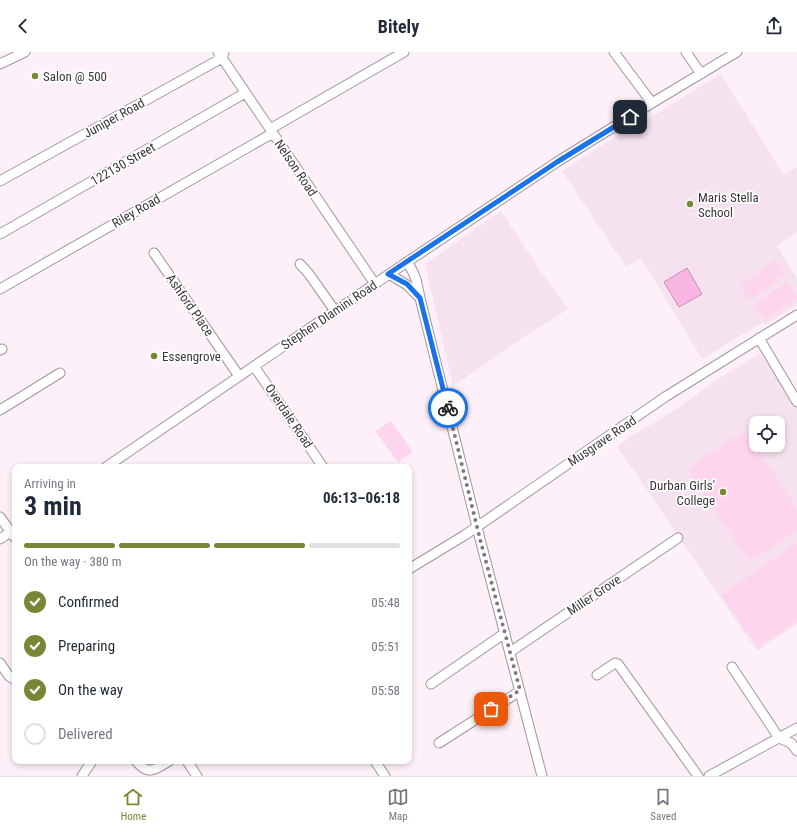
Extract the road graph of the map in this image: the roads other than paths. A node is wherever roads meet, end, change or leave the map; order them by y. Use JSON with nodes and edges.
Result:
{"nodes":[{"id":1,"x":25,"y":52,"type":"edge"},
{"id":2,"x":404,"y":52,"type":"edge"},
{"id":3,"x":614,"y":52,"type":"edge"},
{"id":4,"x":686,"y":52,"type":"edge"},
{"id":5,"x":737,"y":52,"type":"edge"},
{"id":6,"x":221,"y":54,"type":"edge"},
{"id":7,"x":0,"y":64,"type":"edge"},
{"id":8,"x":701,"y":74,"type":"junction"},
{"id":9,"x":245,"y":93,"type":"junction"},
{"id":10,"x":652,"y":103,"type":"junction"},
{"id":11,"x":272,"y":131,"type":"junction"},
{"id":12,"x":0,"y":181,"type":"edge"},
{"id":13,"x":0,"y":234,"type":"edge"},
{"id":14,"x":154,"y":253,"type":"dead end"},
{"id":15,"x":407,"y":262,"type":"junction"},
{"id":16,"x":300,"y":264,"type":"dead end"},
{"id":17,"x":388,"y":274,"type":"junction"},
{"id":18,"x":375,"y":284,"type":"junction"},
{"id":19,"x":0,"y":289,"type":"edge"},
{"id":20,"x":420,"y":298,"type":"junction"},
{"id":21,"x":335,"y":311,"type":"junction"},
{"id":22,"x":797,"y":315,"type":"edge"},
{"id":23,"x":759,"y":338,"type":"junction"},
{"id":24,"x":254,"y":366,"type":"junction"},
{"id":25,"x":60,"y":373,"type":"dead end"},
{"id":26,"x":239,"y":376,"type":"junction"},
{"id":27,"x":797,"y":402,"type":"edge"},
{"id":28,"x":0,"y":410,"type":"edge"},
{"id":29,"x":110,"y":464,"type":"edge"},
{"id":30,"x":322,"y":464,"type":"edge"},
{"id":31,"x":0,"y":517,"type":"edge"},
{"id":32,"x":478,"y":526,"type":"junction"},
{"id":33,"x":12,"y":532,"type":"edge"},
{"id":34,"x":12,"y":533,"type":"edge"},
{"id":35,"x":678,"y":538,"type":"dead end"},
{"id":36,"x":0,"y":539,"type":"edge"},
{"id":37,"x":412,"y":567,"type":"edge"},
{"id":38,"x":505,"y":633,"type":"junction"},
{"id":39,"x":510,"y":652,"type":"junction"},
{"id":40,"x":0,"y":663,"type":"edge"},
{"id":41,"x":732,"y":667,"type":"dead end"},
{"id":42,"x":597,"y":675,"type":"dead end"},
{"id":43,"x":12,"y":678,"type":"edge"},
{"id":44,"x":431,"y":684,"type":"dead end"},
{"id":45,"x":520,"y":690,"type":"junction"},
{"id":46,"x":797,"y":728,"type":"edge"},
{"id":47,"x":779,"y":738,"type":"junction"},
{"id":48,"x":439,"y":743,"type":"dead end"},
{"id":49,"x":797,"y":751,"type":"edge"},
{"id":50,"x":90,"y":764,"type":"edge"},
{"id":51,"x":138,"y":764,"type":"edge"},
{"id":52,"x":164,"y":764,"type":"edge"},
{"id":53,"x":189,"y":764,"type":"edge"},
{"id":54,"x":377,"y":764,"type":"edge"},
{"id":55,"x":82,"y":776,"type":"edge"},
{"id":56,"x":198,"y":776,"type":"edge"},
{"id":57,"x":385,"y":776,"type":"edge"},
{"id":58,"x":542,"y":776,"type":"edge"},
{"id":59,"x":698,"y":776,"type":"edge"},
{"id":60,"x":709,"y":776,"type":"edge"}],
"edges":[{"from":1,"to":7,"type":"street"},
{"from":2,"to":11,"type":"street","name":"Riley Road"},
{"from":3,"to":10,"type":"street"},
{"from":4,"to":8,"type":"street"},
{"from":5,"to":8,"type":"street","name":"Stephen Dlamini Road"},
{"from":6,"to":9,"type":"street","name":"Nelson Road"},
{"from":6,"to":12,"type":"street","name":"Juniper Road"},
{"from":8,"to":10,"type":"street","name":"Stephen Dlamini Road"},
{"from":9,"to":11,"type":"street","name":"Nelson Road"},
{"from":9,"to":13,"type":"street","name":"122130 Street"},
{"from":10,"to":15,"type":"street","name":"Stephen Dlamini Road"},
{"from":11,"to":18,"type":"street","name":"Nelson Road"},
{"from":11,"to":19,"type":"street","name":"Riley Road"},
{"from":14,"to":26,"type":"street","name":"Ashford Place"},
{"from":15,"to":17,"type":"street","name":"Stephen Dlamini Road"},
{"from":15,"to":20,"type":"street"},
{"from":16,"to":21,"type":"street"},
{"from":17,"to":18,"type":"street","name":"Stephen Dlamini Road"},
{"from":17,"to":20,"type":"street"},
{"from":18,"to":21,"type":"street","name":"Stephen Dlamini Road"},
{"from":20,"to":32,"type":"street"},
{"from":21,"to":24,"type":"street","name":"Stephen Dlamini Road"},
{"from":22,"to":23,"type":"street","name":"Musgrave Road"},
{"from":23,"to":27,"type":"street"},
{"from":23,"to":32,"type":"street","name":"Musgrave Road"},
{"from":24,"to":26,"type":"street","name":"Stephen Dlamini Road"},
{"from":24,"to":30,"type":"street","name":"Overdale Road"},
{"from":25,"to":28,"type":"street"},
{"from":26,"to":29,"type":"street","name":"Stephen Dlamini Road"},
{"from":31,"to":33,"type":"street"},
{"from":32,"to":37,"type":"street","name":"Musgrave Road"},
{"from":32,"to":38,"type":"street"},
{"from":34,"to":36,"type":"street"},
{"from":35,"to":39,"type":"street","name":"Miller Grove"},
{"from":38,"to":39,"type":"street"},
{"from":38,"to":44,"type":"street"},
{"from":39,"to":45,"type":"street"},
{"from":40,"to":43,"type":"street"},
{"from":41,"to":47,"type":"street"},
{"from":42,"to":59,"type":"street"},
{"from":45,"to":48,"type":"street"},
{"from":45,"to":58,"type":"street"},
{"from":46,"to":47,"type":"street"},
{"from":47,"to":49,"type":"street"},
{"from":47,"to":60,"type":"street"},
{"from":50,"to":55,"type":"street"},
{"from":51,"to":52,"type":"street"},
{"from":53,"to":56,"type":"street"},
{"from":54,"to":57,"type":"street"}]}
